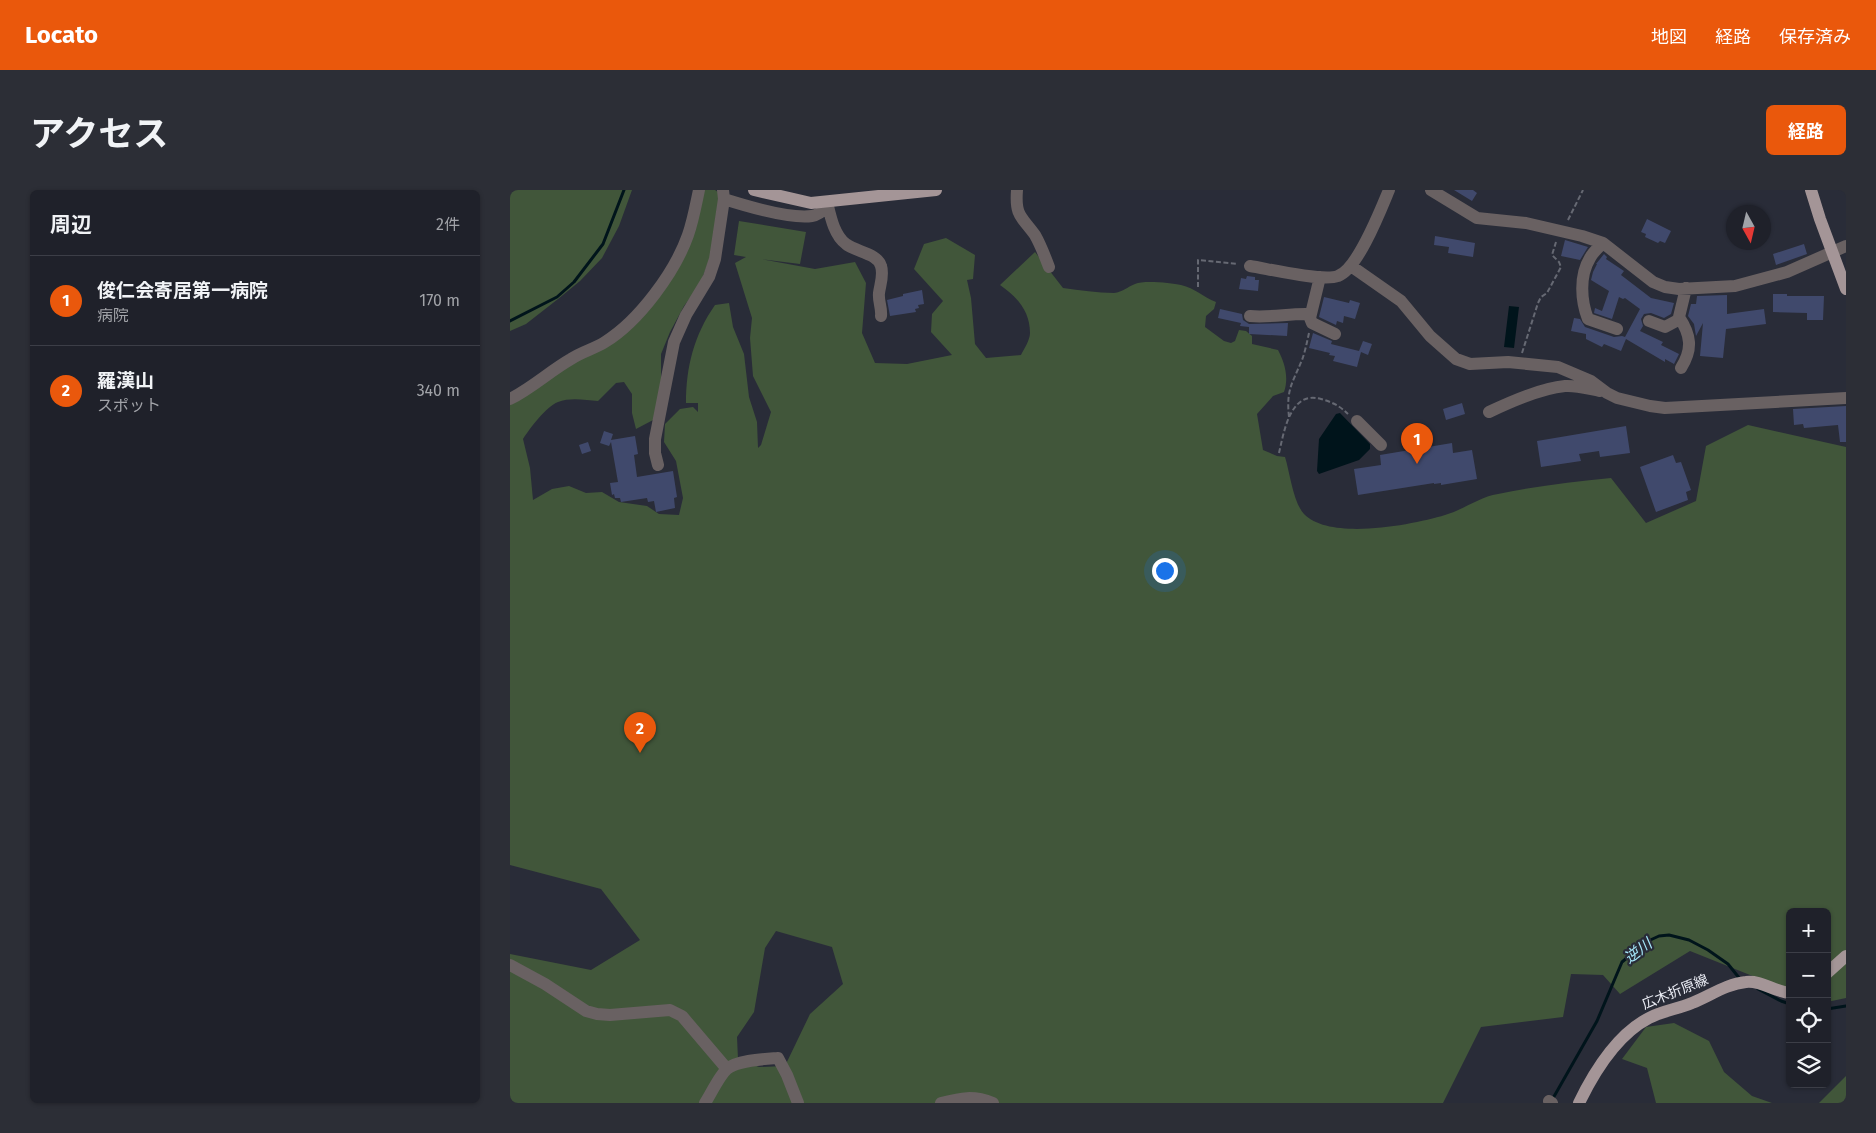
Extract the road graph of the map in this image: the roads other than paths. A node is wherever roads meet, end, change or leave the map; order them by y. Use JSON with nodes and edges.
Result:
{"nodes":[{"id":1,"x":699,"y":190,"type":"edge"},
{"id":2,"x":754,"y":190,"type":"edge"},
{"id":3,"x":936,"y":190,"type":"edge"},
{"id":4,"x":1017,"y":190,"type":"edge"},
{"id":5,"x":1389,"y":190,"type":"edge"},
{"id":6,"x":1431,"y":190,"type":"edge"},
{"id":7,"x":1811,"y":190,"type":"edge"},
{"id":8,"x":723,"y":195,"type":"edge"},
{"id":9,"x":828,"y":204,"type":"junction"},
{"id":10,"x":1602,"y":242,"type":"junction"},
{"id":11,"x":1846,"y":246,"type":"edge"},
{"id":12,"x":1832,"y":252,"type":"junction"},
{"id":13,"x":1250,"y":266,"type":"road end"},
{"id":14,"x":1351,"y":266,"type":"junction"},
{"id":15,"x":1049,"y":267,"type":"dead end"},
{"id":16,"x":1320,"y":277,"type":"junction"},
{"id":17,"x":1686,"y":288,"type":"junction"},
{"id":18,"x":1846,"y":289,"type":"edge"},
{"id":19,"x":881,"y":316,"type":"dead end"},
{"id":20,"x":1250,"y":316,"type":"dead end"},
{"id":21,"x":1311,"y":318,"type":"junction"},
{"id":22,"x":1680,"y":319,"type":"junction"},
{"id":23,"x":1649,"y":321,"type":"dead end"},
{"id":24,"x":1617,"y":330,"type":"dead end"},
{"id":25,"x":1335,"y":334,"type":"dead end"},
{"id":26,"x":1681,"y":368,"type":"dead end"},
{"id":27,"x":1607,"y":393,"type":"junction"},
{"id":28,"x":1846,"y":398,"type":"edge"},
{"id":29,"x":510,"y":399,"type":"edge"},
{"id":30,"x":1489,"y":412,"type":"dead end"},
{"id":31,"x":1357,"y":421,"type":"road end"},
{"id":32,"x":1381,"y":445,"type":"dead end"},
{"id":33,"x":658,"y":465,"type":"dead end"},
{"id":34,"x":1846,"y":956,"type":"edge"},
{"id":35,"x":510,"y":965,"type":"edge"},
{"id":36,"x":1831,"y":970,"type":"edge"},
{"id":37,"x":1786,"y":992,"type":"edge"},
{"id":38,"x":727,"y":1069,"type":"junction"},
{"id":39,"x":705,"y":1103,"type":"edge"},
{"id":40,"x":798,"y":1103,"type":"edge"},
{"id":41,"x":940,"y":1103,"type":"edge"},
{"id":42,"x":993,"y":1103,"type":"edge"},
{"id":43,"x":1579,"y":1103,"type":"edge"}],
"edges":[{"from":1,"to":29,"type":"street"},
{"from":2,"to":9,"type":"main road"},
{"from":3,"to":9,"type":"main road"},
{"from":4,"to":15,"type":"street"},
{"from":5,"to":14,"type":"street"},
{"from":6,"to":10,"type":"street"},
{"from":7,"to":12,"type":"main road"},
{"from":8,"to":9,"type":"street"},
{"from":8,"to":33,"type":"street"},
{"from":9,"to":19,"type":"street"},
{"from":10,"to":17,"type":"street"},
{"from":10,"to":24,"type":"street"},
{"from":11,"to":12,"type":"street"},
{"from":12,"to":17,"type":"street"},
{"from":12,"to":18,"type":"main road"},
{"from":13,"to":16,"type":"street"},
{"from":14,"to":16,"type":"street"},
{"from":14,"to":27,"type":"street"},
{"from":16,"to":21,"type":"street"},
{"from":17,"to":22,"type":"street"},
{"from":20,"to":21,"type":"street"},
{"from":21,"to":25,"type":"street"},
{"from":22,"to":23,"type":"street"},
{"from":22,"to":26,"type":"street"},
{"from":27,"to":28,"type":"street"},
{"from":27,"to":30,"type":"street"},
{"from":31,"to":32,"type":"street"},
{"from":34,"to":36,"type":"main road"},
{"from":35,"to":38,"type":"street"},
{"from":37,"to":43,"type":"main road","name":"広木折原線"},
{"from":38,"to":39,"type":"street"},
{"from":38,"to":40,"type":"street"},
{"from":41,"to":42,"type":"street"}]}
